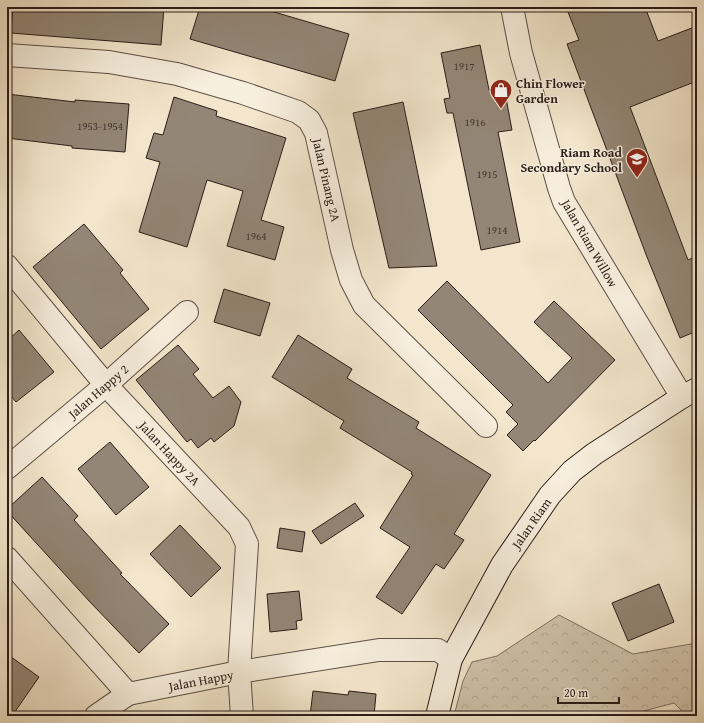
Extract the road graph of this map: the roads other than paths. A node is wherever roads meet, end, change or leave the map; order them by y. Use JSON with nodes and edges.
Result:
{"nodes":[{"id":1,"x":512,"y":7,"type":"edge"},
{"id":2,"x":7,"y":55,"type":"edge"},
{"id":3,"x":7,"y":266,"type":"edge"},
{"id":4,"x":187,"y":312,"type":"dead end"},
{"id":5,"x":106,"y":385,"type":"junction"},
{"id":6,"x":689,"y":393,"type":"edge"},
{"id":7,"x":486,"y":426,"type":"dead end"},
{"id":8,"x":7,"y":468,"type":"edge"},
{"id":9,"x":7,"y":558,"type":"edge"},
{"id":10,"x":451,"y":659,"type":"junction"},
{"id":11,"x":239,"y":672,"type":"junction"},
{"id":12,"x":128,"y":694,"type":"junction"},
{"id":13,"x":96,"y":716,"type":"edge"},
{"id":14,"x":242,"y":716,"type":"edge"},
{"id":15,"x":437,"y":716,"type":"edge"}],
"edges":[{"from":1,"to":6,"type":"street","name":"Jalan Riam Willow"},
{"from":2,"to":7,"type":"street","name":"Jalan Pinang 2A"},
{"from":3,"to":5,"type":"street","name":"Jalan Happy 2A"},
{"from":4,"to":5,"type":"street","name":"Jalan Happy 2"},
{"from":5,"to":8,"type":"street","name":"Jalan Happy 2"},
{"from":5,"to":11,"type":"street","name":"Jalan Happy 2A"},
{"from":6,"to":10,"type":"street","name":"Jalan Riam"},
{"from":9,"to":12,"type":"street"},
{"from":10,"to":11,"type":"street","name":"Jalan Happy"},
{"from":10,"to":15,"type":"street","name":"Jalan Riam"},
{"from":11,"to":12,"type":"street","name":"Jalan Happy"},
{"from":11,"to":14,"type":"street","name":"Jalan Happy 2A"},
{"from":12,"to":13,"type":"street"}]}
